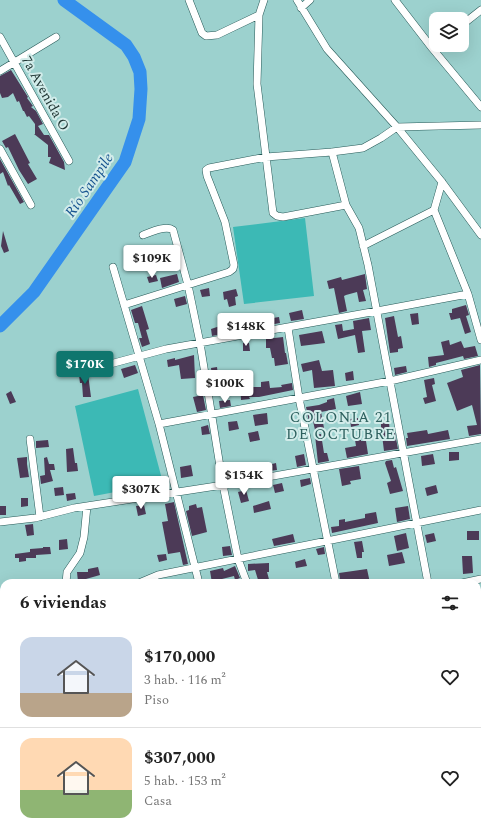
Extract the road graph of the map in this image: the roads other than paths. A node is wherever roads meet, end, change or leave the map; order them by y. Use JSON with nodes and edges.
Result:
{"nodes":[{"id":1,"x":189,"y":0,"type":"edge"},
{"id":2,"x":264,"y":0,"type":"edge"},
{"id":3,"x":297,"y":0,"type":"edge"},
{"id":4,"x":310,"y":0,"type":"edge"},
{"id":5,"x":395,"y":0,"type":"edge"},
{"id":6,"x":301,"y":8,"type":"junction"},
{"id":7,"x":481,"y":10,"type":"edge"},
{"id":8,"x":259,"y":15,"type":"junction"},
{"id":9,"x":469,"y":19,"type":"edge"},
{"id":10,"x":0,"y":37,"type":"edge"},
{"id":11,"x":56,"y":37,"type":"dead end"},
{"id":12,"x":429,"y":41,"type":"edge"},
{"id":13,"x":438,"y":52,"type":"edge"},
{"id":14,"x":14,"y":63,"type":"junction"},
{"id":15,"x":0,"y":71,"type":"edge"},
{"id":16,"x":481,"y":107,"type":"edge"},
{"id":17,"x":481,"y":125,"type":"edge"},
{"id":18,"x":397,"y":127,"type":"junction"},
{"id":19,"x":0,"y":150,"type":"edge"},
{"id":20,"x":332,"y":152,"type":"junction"},
{"id":21,"x":266,"y":157,"type":"junction"},
{"id":22,"x":69,"y":161,"type":"dead end"},
{"id":23,"x":442,"y":182,"type":"junction"},
{"id":24,"x":32,"y":205,"type":"dead end"},
{"id":25,"x":346,"y":205,"type":"junction"},
{"id":26,"x":434,"y":210,"type":"junction"},
{"id":27,"x":143,"y":235,"type":"dead end"},
{"id":28,"x":481,"y":235,"type":"edge"},
{"id":29,"x":363,"y":246,"type":"junction"},
{"id":30,"x":113,"y":267,"type":"dead end"},
{"id":31,"x":188,"y":285,"type":"junction"},
{"id":32,"x":468,"y":294,"type":"junction"},
{"id":33,"x":124,"y":305,"type":"junction"},
{"id":34,"x":377,"y":311,"type":"junction"},
{"id":35,"x":479,"y":325,"type":"edge"},
{"id":36,"x":288,"y":328,"type":"junction"},
{"id":37,"x":481,"y":340,"type":"edge"},
{"id":38,"x":200,"y":343,"type":"junction"},
{"id":39,"x":138,"y":356,"type":"junction"},
{"id":40,"x":481,"y":360,"type":"edge"},
{"id":41,"x":63,"y":366,"type":"dead end"},
{"id":42,"x":390,"y":381,"type":"junction"},
{"id":43,"x":299,"y":398,"type":"junction"},
{"id":44,"x":212,"y":415,"type":"junction"},
{"id":45,"x":159,"y":424,"type":"junction"},
{"id":46,"x":481,"y":438,"type":"edge"},
{"id":47,"x":30,"y":439,"type":"dead end"},
{"id":48,"x":403,"y":453,"type":"junction"},
{"id":49,"x":313,"y":469,"type":"junction"},
{"id":50,"x":223,"y":485,"type":"junction"},
{"id":51,"x":177,"y":492,"type":"junction"},
{"id":52,"x":87,"y":506,"type":"junction"},
{"id":53,"x":481,"y":510,"type":"edge"},
{"id":54,"x":40,"y":517,"type":"junction"},
{"id":55,"x":0,"y":522,"type":"edge"},
{"id":56,"x":416,"y":522,"type":"junction"},
{"id":57,"x":328,"y":540,"type":"junction"},
{"id":58,"x":238,"y":559,"type":"junction"},
{"id":59,"x":196,"y":568,"type":"junction"},
{"id":60,"x":66,"y":579,"type":"edge"},
{"id":61,"x":148,"y":579,"type":"edge"},
{"id":62,"x":198,"y":579,"type":"edge"},
{"id":63,"x":246,"y":579,"type":"edge"},
{"id":64,"x":335,"y":579,"type":"edge"},
{"id":65,"x":427,"y":579,"type":"edge"}],
"edges":[{"from":1,"to":8,"type":"street"},
{"from":2,"to":8,"type":"street"},
{"from":3,"to":6,"type":"street"},
{"from":4,"to":6,"type":"street"},
{"from":5,"to":12,"type":"street"},
{"from":6,"to":18,"type":"street"},
{"from":7,"to":9,"type":"street"},
{"from":8,"to":21,"type":"street"},
{"from":10,"to":14,"type":"street","name":"7a Avenida O"},
{"from":11,"to":14,"type":"street"},
{"from":13,"to":16,"type":"street"},
{"from":14,"to":15,"type":"street"},
{"from":14,"to":22,"type":"street","name":"7a Avenida O"},
{"from":17,"to":18,"type":"street"},
{"from":18,"to":20,"type":"street"},
{"from":18,"to":23,"type":"street"},
{"from":19,"to":24,"type":"street"},
{"from":20,"to":21,"type":"street"},
{"from":20,"to":25,"type":"street"},
{"from":21,"to":25,"type":"street"},
{"from":21,"to":31,"type":"street"},
{"from":23,"to":26,"type":"street"},
{"from":23,"to":28,"type":"street"},
{"from":25,"to":29,"type":"street"},
{"from":26,"to":29,"type":"street"},
{"from":26,"to":32,"type":"street"},
{"from":27,"to":31,"type":"street"},
{"from":29,"to":34,"type":"street"},
{"from":30,"to":33,"type":"street"},
{"from":31,"to":33,"type":"street"},
{"from":31,"to":38,"type":"street"},
{"from":32,"to":34,"type":"street"},
{"from":32,"to":35,"type":"street"},
{"from":33,"to":39,"type":"street"},
{"from":34,"to":36,"type":"street"},
{"from":34,"to":42,"type":"street"},
{"from":35,"to":37,"type":"street"},
{"from":36,"to":38,"type":"street"},
{"from":36,"to":43,"type":"street"},
{"from":38,"to":39,"type":"street"},
{"from":38,"to":44,"type":"street"},
{"from":39,"to":41,"type":"street"},
{"from":39,"to":45,"type":"street"},
{"from":40,"to":42,"type":"street"},
{"from":42,"to":43,"type":"street"},
{"from":42,"to":48,"type":"street"},
{"from":43,"to":44,"type":"street"},
{"from":43,"to":49,"type":"street"},
{"from":44,"to":45,"type":"street"},
{"from":44,"to":50,"type":"street"},
{"from":45,"to":51,"type":"street"},
{"from":46,"to":48,"type":"street"},
{"from":47,"to":54,"type":"street"},
{"from":48,"to":49,"type":"street"},
{"from":48,"to":56,"type":"street"},
{"from":49,"to":50,"type":"street"},
{"from":49,"to":57,"type":"street"},
{"from":50,"to":51,"type":"street"},
{"from":50,"to":58,"type":"street"},
{"from":51,"to":52,"type":"street"},
{"from":51,"to":59,"type":"street"},
{"from":52,"to":54,"type":"street"},
{"from":52,"to":60,"type":"street"},
{"from":53,"to":56,"type":"street"},
{"from":54,"to":55,"type":"street"},
{"from":56,"to":57,"type":"street"},
{"from":56,"to":65,"type":"street"},
{"from":57,"to":58,"type":"street"},
{"from":57,"to":64,"type":"street"},
{"from":58,"to":59,"type":"street"},
{"from":58,"to":63,"type":"street"},
{"from":59,"to":61,"type":"street"},
{"from":59,"to":62,"type":"street"}]}
